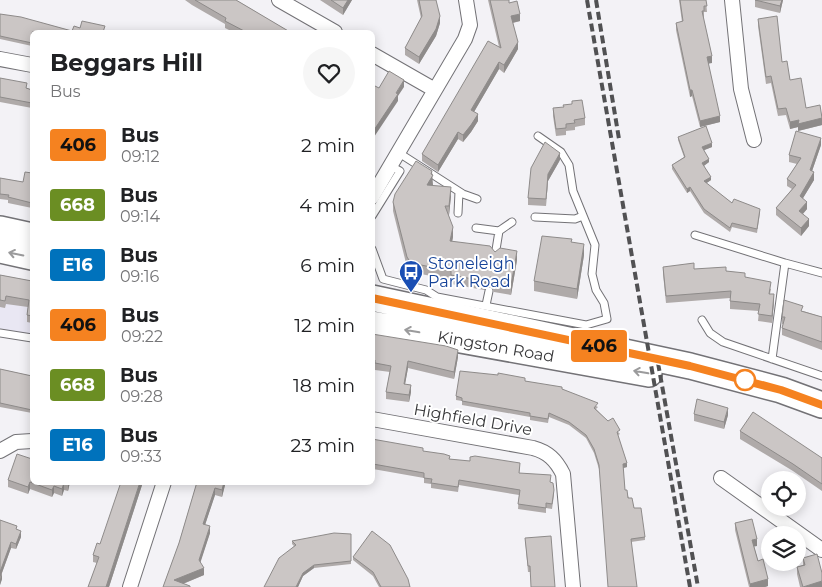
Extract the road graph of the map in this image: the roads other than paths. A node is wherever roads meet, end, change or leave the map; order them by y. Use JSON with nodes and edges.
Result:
{"nodes":[{"id":1,"x":279,"y":0,"type":"edge"},
{"id":2,"x":466,"y":0,"type":"edge"},
{"id":3,"x":732,"y":0,"type":"edge"},
{"id":4,"x":332,"y":30,"type":"edge"},
{"id":5,"x":375,"y":56,"type":"edge"},
{"id":6,"x":0,"y":59,"type":"edge"},
{"id":7,"x":30,"y":65,"type":"edge"},
{"id":8,"x":435,"y":90,"type":"junction"},
{"id":9,"x":538,"y":136,"type":"dead end"},
{"id":10,"x":754,"y":140,"type":"dead end"},
{"id":11,"x":398,"y":153,"type":"junction"},
{"id":12,"x":391,"y":166,"type":"junction"},
{"id":13,"x":375,"y":192,"type":"edge"},
{"id":14,"x":460,"y":192,"type":"junction"},
{"id":15,"x":477,"y":199,"type":"dead end"},
{"id":16,"x":375,"y":211,"type":"edge"},
{"id":17,"x":458,"y":213,"type":"dead end"},
{"id":18,"x":583,"y":216,"type":"junction"},
{"id":19,"x":535,"y":217,"type":"dead end"},
{"id":20,"x":512,"y":222,"type":"dead end"},
{"id":21,"x":476,"y":228,"type":"dead end"},
{"id":22,"x":0,"y":230,"type":"edge"},
{"id":23,"x":499,"y":231,"type":"junction"},
{"id":24,"x":30,"y":236,"type":"edge"},
{"id":25,"x":695,"y":236,"type":"dead end"},
{"id":26,"x":0,"y":250,"type":"edge"},
{"id":27,"x":496,"y":256,"type":"edge"},
{"id":28,"x":30,"y":257,"type":"edge"},
{"id":29,"x":375,"y":257,"type":"edge"},
{"id":30,"x":785,"y":263,"type":"junction"},
{"id":31,"x":822,"y":273,"type":"edge"},
{"id":32,"x":489,"y":291,"type":"dead end"},
{"id":33,"x":375,"y":299,"type":"edge"},
{"id":34,"x":486,"y":306,"type":"junction"},
{"id":35,"x":702,"y":320,"type":"dead end"},
{"id":36,"x":375,"y":325,"type":"edge"},
{"id":37,"x":0,"y":332,"type":"edge"},
{"id":38,"x":30,"y":338,"type":"edge"},
{"id":39,"x":772,"y":359,"type":"junction"},
{"id":40,"x":822,"y":376,"type":"edge"},
{"id":41,"x":822,"y":405,"type":"edge"},
{"id":42,"x":375,"y":420,"type":"edge"},
{"id":43,"x":822,"y":424,"type":"edge"},
{"id":44,"x":30,"y":441,"type":"edge"},
{"id":45,"x":0,"y":451,"type":"edge"},
{"id":46,"x":721,"y":478,"type":"dead end"},
{"id":47,"x":162,"y":489,"type":"edge"},
{"id":48,"x":822,"y":550,"type":"edge"},
{"id":49,"x":130,"y":587,"type":"edge"},
{"id":50,"x":573,"y":587,"type":"edge"}],
"edges":[{"from":1,"to":4,"type":"street"},
{"from":2,"to":8,"type":"street"},
{"from":3,"to":10,"type":"street"},
{"from":5,"to":8,"type":"street"},
{"from":6,"to":7,"type":"street"},
{"from":8,"to":11,"type":"street"},
{"from":9,"to":18,"type":"lane"},
{"from":11,"to":12,"type":"street"},
{"from":11,"to":14,"type":"lane"},
{"from":12,"to":13,"type":"street"},
{"from":12,"to":16,"type":"lane"},
{"from":14,"to":15,"type":"lane"},
{"from":14,"to":17,"type":"lane"},
{"from":18,"to":19,"type":"lane"},
{"from":18,"to":34,"type":"lane"},
{"from":20,"to":23,"type":"lane"},
{"from":21,"to":23,"type":"lane"},
{"from":22,"to":24,"type":"highway"},
{"from":23,"to":27,"type":"lane"},
{"from":25,"to":30,"type":"lane"},
{"from":28,"to":26,"type":"highway","one_way":true},
{"from":29,"to":34,"type":"lane"},
{"from":30,"to":31,"type":"lane"},
{"from":30,"to":39,"type":"lane"},
{"from":32,"to":34,"type":"lane"},
{"from":33,"to":41,"type":"highway","name":"Kingston Road"},
{"from":35,"to":39,"type":"lane"},
{"from":43,"to":36,"type":"highway","name":"Kingston Road","one_way":true},
{"from":37,"to":38,"type":"lane"},
{"from":39,"to":40,"type":"lane"},
{"from":42,"to":50,"type":"street","name":"Highfield Drive"},
{"from":44,"to":45,"type":"street"},
{"from":46,"to":48,"type":"street"},
{"from":47,"to":49,"type":"street"}]}
